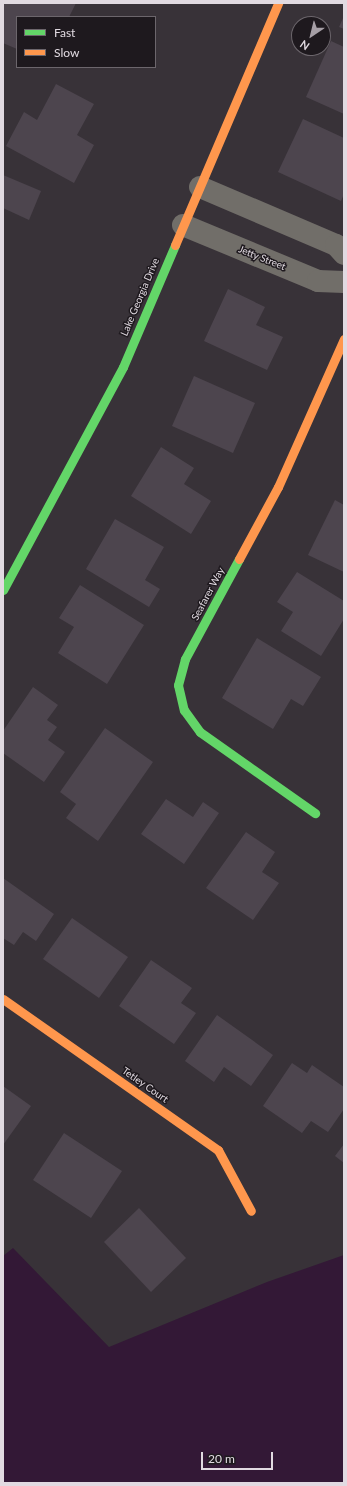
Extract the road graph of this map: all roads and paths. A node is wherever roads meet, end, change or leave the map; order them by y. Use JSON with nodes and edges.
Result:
{"nodes":[{"id":1,"x":278,"y":3,"type":"edge"},
{"id":2,"x":200,"y":187,"type":"junction"},
{"id":3,"x":183,"y":225,"type":"junction"},
{"id":4,"x":344,"y":254,"type":"edge"},
{"id":5,"x":344,"y":282,"type":"edge"},
{"id":6,"x":344,"y":339,"type":"edge"},
{"id":7,"x":3,"y":590,"type":"edge"},
{"id":8,"x":315,"y":813,"type":"dead end"},
{"id":9,"x":3,"y":999,"type":"edge"},
{"id":10,"x":251,"y":1211,"type":"dead end"}],
"edges":[{"from":1,"to":2,"type":"street","name":"Lake Georgia Drive"},
{"from":2,"to":3,"type":"street","name":"Lake Georgia Drive"},
{"from":2,"to":4,"type":"street"},
{"from":3,"to":5,"type":"street","name":"Jetty Street"},
{"from":3,"to":7,"type":"street","name":"Lake Georgia Drive"},
{"from":6,"to":8,"type":"street","name":"Seafarer Way"},
{"from":9,"to":10,"type":"street","name":"Tetley Court"}]}
